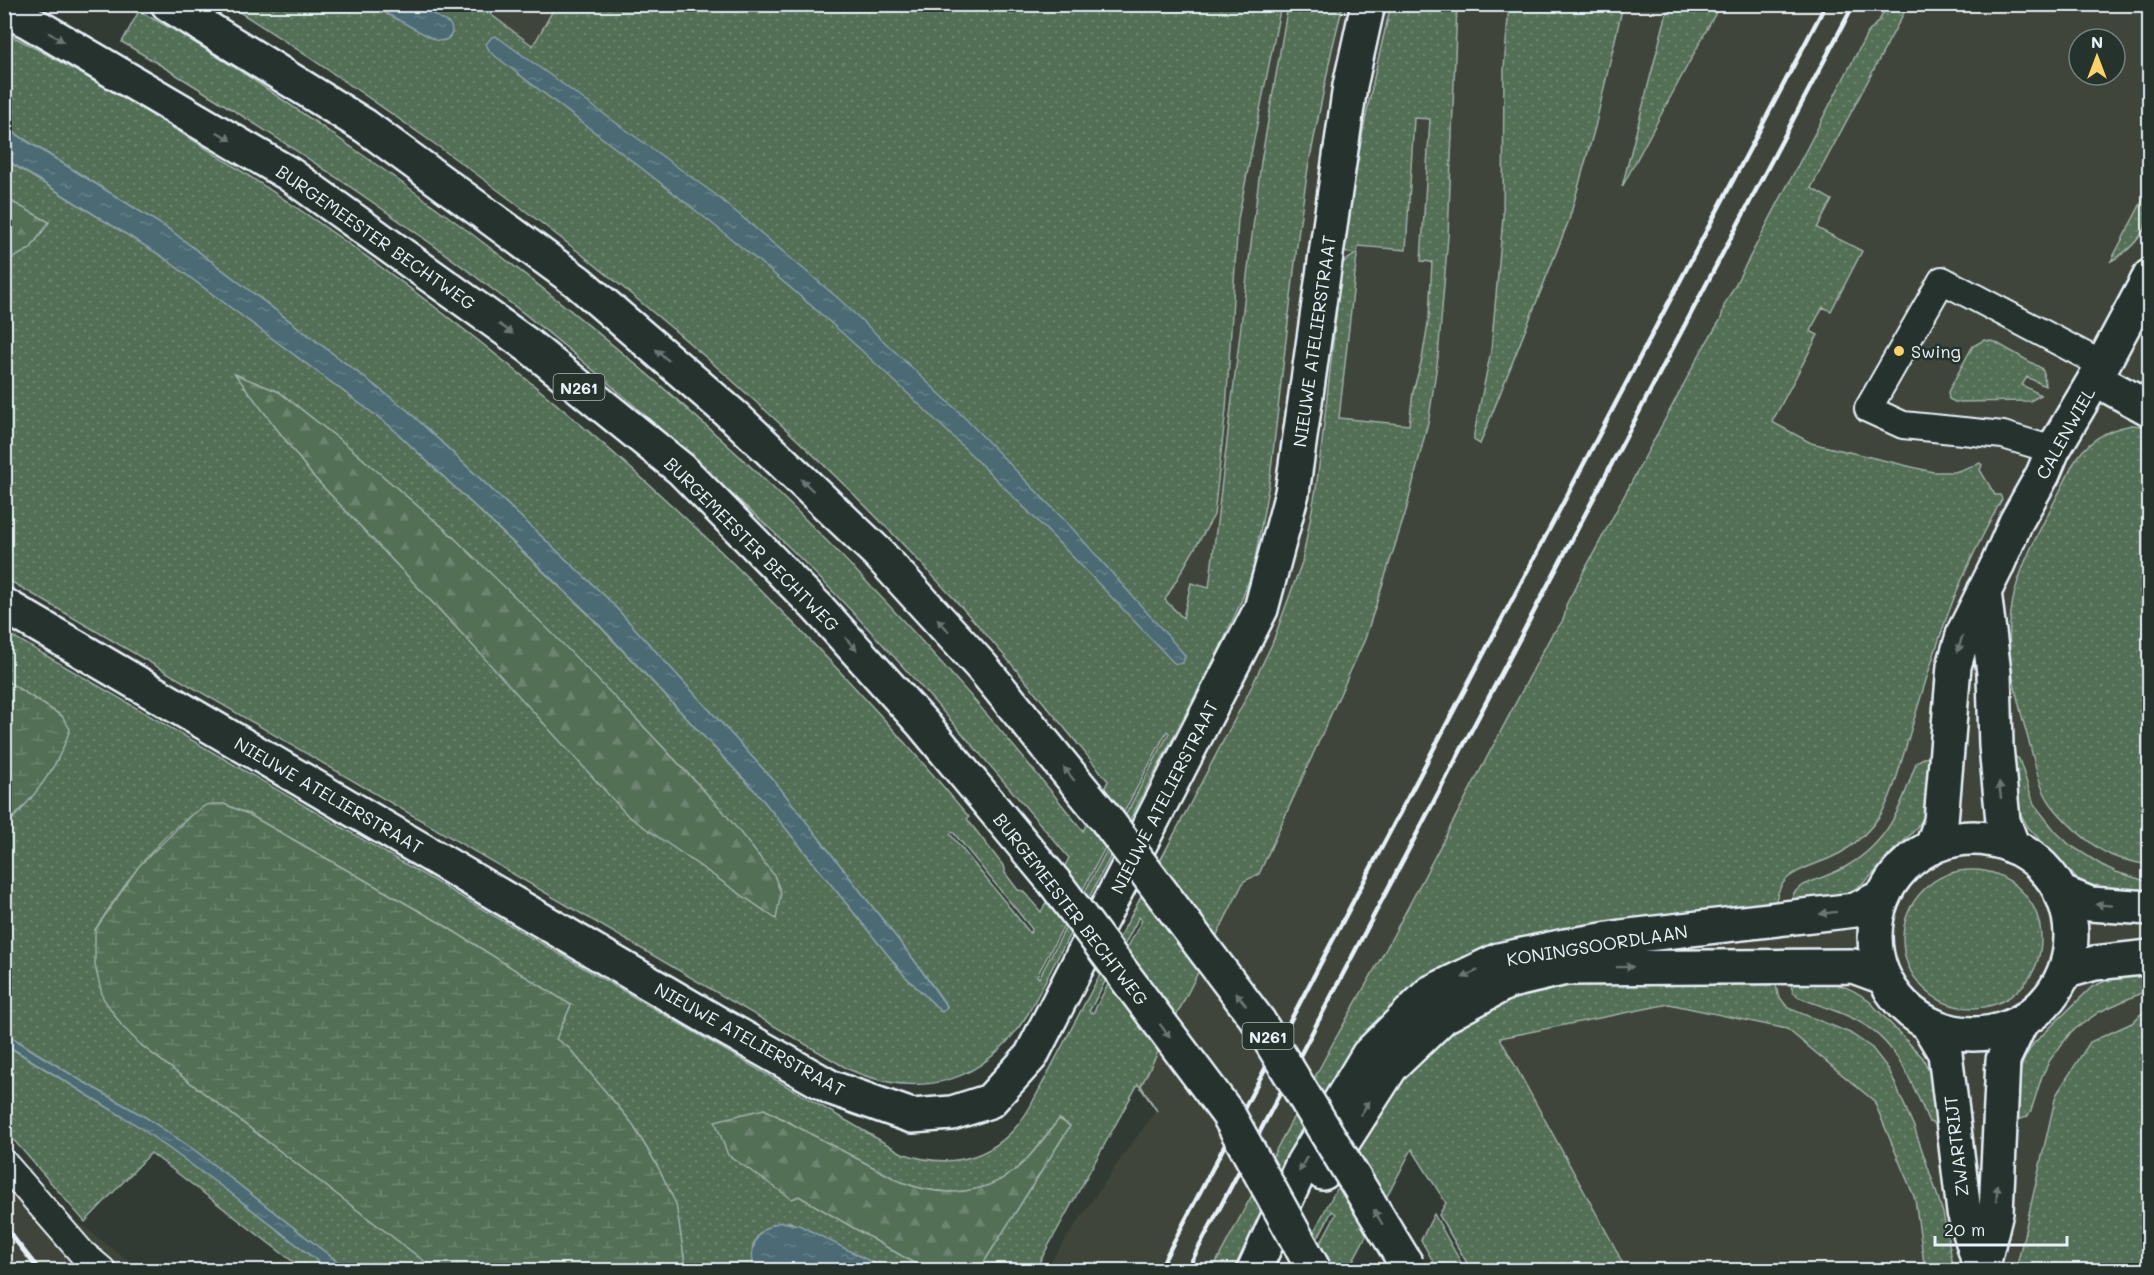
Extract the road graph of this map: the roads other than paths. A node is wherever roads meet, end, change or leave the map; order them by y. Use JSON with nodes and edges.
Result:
{"nodes":[{"id":1,"x":168,"y":4,"type":"edge"},
{"id":2,"x":1368,"y":4,"type":"edge"},
{"id":3,"x":4,"y":9,"type":"edge"},
{"id":4,"x":2150,"y":276,"type":"edge"},
{"id":5,"x":2099,"y":372,"type":"junction"},
{"id":6,"x":2150,"y":409,"type":"edge"},
{"id":7,"x":2054,"y":450,"type":"junction"},
{"id":8,"x":1984,"y":591,"type":"junction"},
{"id":9,"x":4,"y":605,"type":"edge"},
{"id":10,"x":1932,"y":847,"type":"junction"},
{"id":11,"x":2013,"y":847,"type":"junction"},
{"id":12,"x":2060,"y":892,"type":"junction"},
{"id":13,"x":1883,"y":896,"type":"junction"},
{"id":14,"x":2150,"y":908,"type":"edge"},
{"id":15,"x":2150,"y":957,"type":"edge"},
{"id":16,"x":2064,"y":972,"type":"junction"},
{"id":17,"x":1883,"y":976,"type":"junction"},
{"id":18,"x":2021,"y":1022,"type":"junction"},
{"id":19,"x":1928,"y":1023,"type":"junction"},
{"id":20,"x":4,"y":1163,"type":"edge"},
{"id":21,"x":1409,"y":1269,"type":"edge"},
{"id":22,"x":102,"y":1270,"type":"edge"},
{"id":23,"x":1254,"y":1270,"type":"edge"},
{"id":24,"x":1279,"y":1270,"type":"edge"},
{"id":25,"x":1314,"y":1270,"type":"edge"},
{"id":26,"x":1981,"y":1270,"type":"edge"}],
"edges":[{"from":21,"to":1,"type":"street","number":"N261","one_way":true,"bridge":true},
{"from":2,"to":9,"type":"street","name":"NIEUWE ATELIERSTRAAT"},
{"from":3,"to":25,"type":"street","name":"BURGEMEESTER BECHTWEG","number":"N261","one_way":true,"bridge":true},
{"from":4,"to":5,"type":"street","name":"CALENWIEL"},
{"from":5,"to":6,"type":"street"},
{"from":5,"to":7,"type":"street","name":"CALENWIEL"},
{"from":5,"to":7,"type":"lane"},
{"from":7,"to":8,"type":"street","name":"CALENWIEL"},
{"from":8,"to":10,"type":"street","name":"CALENWIEL","one_way":true},
{"from":11,"to":8,"type":"street","one_way":true},
{"from":10,"to":11,"type":"street"},
{"from":10,"to":13,"type":"street"},
{"from":11,"to":12,"type":"street"},
{"from":14,"to":12,"type":"street","one_way":true},
{"from":12,"to":16,"type":"street"},
{"from":13,"to":17,"type":"street"},
{"from":13,"to":23,"type":"street","name":"KONINGSOORDLAAN","one_way":true},
{"from":15,"to":16,"type":"street"},
{"from":16,"to":18,"type":"street"},
{"from":17,"to":19,"type":"street"},
{"from":24,"to":17,"type":"street","name":"KONINGSOORDLAAN","one_way":true},
{"from":18,"to":19,"type":"street"},
{"from":26,"to":18,"type":"street","name":"ZWARTRIJT","one_way":true},
{"from":19,"to":26,"type":"street","name":"ZWARTRIJT"},
{"from":20,"to":22,"type":"lane"}]}
